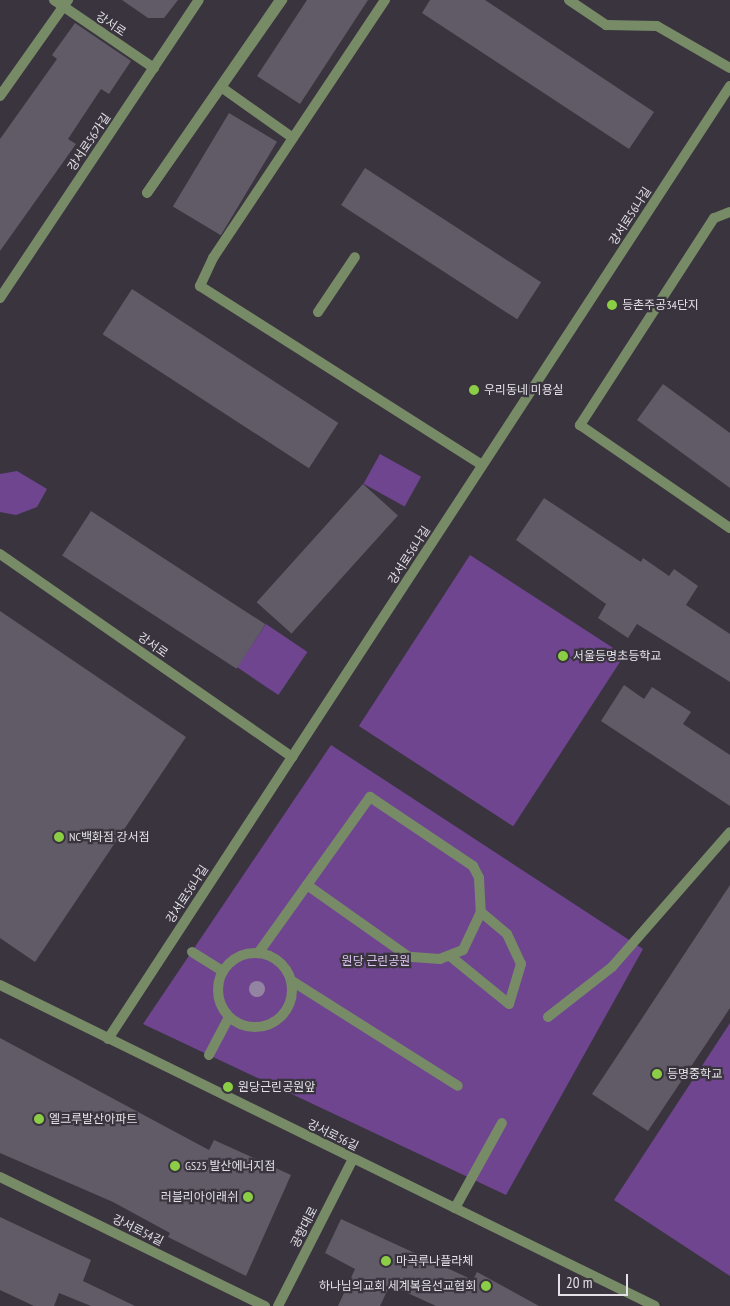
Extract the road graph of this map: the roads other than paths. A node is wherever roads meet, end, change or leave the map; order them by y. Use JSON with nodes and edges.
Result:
{"nodes":[{"id":1,"x":54,"y":0,"type":"edge"},
{"id":2,"x":200,"y":0,"type":"edge"},
{"id":3,"x":281,"y":0,"type":"edge"},
{"id":4,"x":385,"y":0,"type":"edge"},
{"id":5,"x":569,"y":0,"type":"edge"},
{"id":6,"x":66,"y":3,"type":"edge"},
{"id":7,"x":154,"y":68,"type":"junction"},
{"id":8,"x":730,"y":68,"type":"edge"},
{"id":9,"x":730,"y":86,"type":"edge"},
{"id":10,"x":221,"y":87,"type":"junction"},
{"id":11,"x":0,"y":96,"type":"edge"},
{"id":12,"x":293,"y":138,"type":"junction"},
{"id":13,"x":730,"y":212,"type":"edge"},
{"id":14,"x":355,"y":257,"type":"dead end"},
{"id":15,"x":0,"y":298,"type":"edge"},
{"id":16,"x":318,"y":312,"type":"dead end"},
{"id":17,"x":482,"y":466,"type":"junction"},
{"id":18,"x":730,"y":528,"type":"edge"},
{"id":19,"x":0,"y":554,"type":"edge"},
{"id":20,"x":292,"y":757,"type":"junction"},
{"id":21,"x":730,"y":832,"type":"edge"},
{"id":22,"x":307,"y":886,"type":"junction"},
{"id":23,"x":482,"y":912,"type":"junction"},
{"id":24,"x":192,"y":952,"type":"dead end"},
{"id":25,"x":260,"y":952,"type":"junction"},
{"id":26,"x":450,"y":956,"type":"junction"},
{"id":27,"x":222,"y":971,"type":"junction"},
{"id":28,"x":292,"y":981,"type":"junction"},
{"id":29,"x":0,"y":986,"type":"edge"},
{"id":30,"x":229,"y":1017,"type":"junction"},
{"id":31,"x":548,"y":1017,"type":"dead end"},
{"id":32,"x":108,"y":1038,"type":"junction"},
{"id":33,"x":209,"y":1056,"type":"dead end"},
{"id":34,"x":458,"y":1086,"type":"dead end"},
{"id":35,"x":502,"y":1123,"type":"dead end"},
{"id":36,"x":353,"y":1159,"type":"junction"},
{"id":37,"x":0,"y":1177,"type":"edge"},
{"id":38,"x":455,"y":1208,"type":"junction"},
{"id":39,"x":265,"y":1306,"type":"edge"},
{"id":40,"x":278,"y":1306,"type":"edge"},
{"id":41,"x":655,"y":1306,"type":"edge"}],
"edges":[{"from":1,"to":6,"type":"street","name":"강서로"},
{"from":2,"to":7,"type":"street","name":"강서로56가길"},
{"from":3,"to":10,"type":"street"},
{"from":3,"to":10,"type":"street"},
{"from":4,"to":12,"type":"street"},
{"from":5,"to":8,"type":"street"},
{"from":6,"to":7,"type":"street","name":"강서로"},
{"from":6,"to":11,"type":"street"},
{"from":7,"to":15,"type":"street","name":"강서로56가길"},
{"from":9,"to":17,"type":"street","name":"강서로56나길"},
{"from":10,"to":12,"type":"street"},
{"from":12,"to":17,"type":"street"},
{"from":13,"to":18,"type":"street"},
{"from":14,"to":16,"type":"street"},
{"from":17,"to":20,"type":"street","name":"강서로56나길"},
{"from":19,"to":20,"type":"street","name":"강서로"},
{"from":20,"to":32,"type":"street","name":"강서로56나길"},
{"from":21,"to":31,"type":"street"},
{"from":22,"to":23,"type":"street"},
{"from":22,"to":25,"type":"street"},
{"from":22,"to":26,"type":"street"},
{"from":23,"to":26,"type":"street"},
{"from":23,"to":26,"type":"street"},
{"from":24,"to":27,"type":"street"},
{"from":25,"to":27,"type":"street"},
{"from":25,"to":28,"type":"street"},
{"from":27,"to":30,"type":"street"},
{"from":28,"to":30,"type":"street"},
{"from":28,"to":34,"type":"street"},
{"from":29,"to":32,"type":"street","name":"강서로56길"},
{"from":30,"to":33,"type":"street"},
{"from":32,"to":36,"type":"street","name":"강서로56길"},
{"from":35,"to":38,"type":"street"},
{"from":36,"to":38,"type":"street","name":"강서로56길"},
{"from":36,"to":40,"type":"street","name":"공항대로"},
{"from":37,"to":39,"type":"street","name":"강서로54길"},
{"from":38,"to":41,"type":"street","name":"강서로56길"}]}
